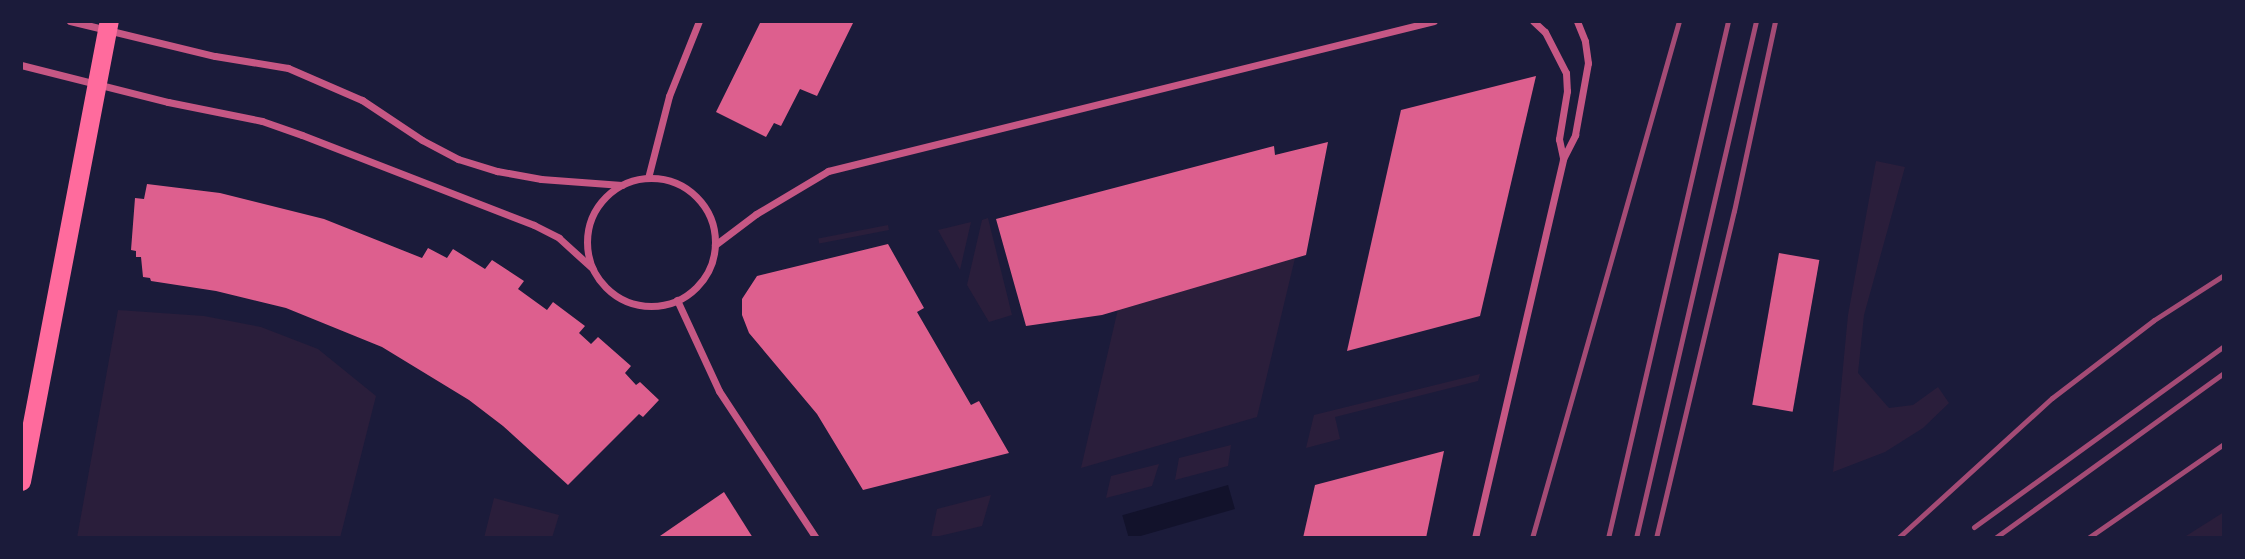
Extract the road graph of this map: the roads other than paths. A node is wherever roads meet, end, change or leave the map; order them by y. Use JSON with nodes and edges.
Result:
{"nodes":[{"id":1,"x":70,"y":21,"type":"edge"},
{"id":2,"x":699,"y":21,"type":"edge"},
{"id":3,"x":1433,"y":21,"type":"edge"},
{"id":4,"x":1533,"y":21,"type":"edge"},
{"id":5,"x":1577,"y":21,"type":"edge"},
{"id":6,"x":108,"y":26,"type":"edge"},
{"id":7,"x":21,"y":65,"type":"edge"},
{"id":8,"x":96,"y":85,"type":"junction"},
{"id":9,"x":1563,"y":159,"type":"junction"},
{"id":10,"x":648,"y":178,"type":"junction"},
{"id":11,"x":622,"y":185,"type":"junction"},
{"id":12,"x":715,"y":245,"type":"junction"},
{"id":13,"x":592,"y":268,"type":"junction"},
{"id":14,"x":677,"y":300,"type":"junction"},
{"id":15,"x":21,"y":481,"type":"edge"},
{"id":16,"x":816,"y":538,"type":"edge"},
{"id":17,"x":1475,"y":538,"type":"edge"}],
"edges":[{"from":1,"to":6,"type":"street"},
{"from":2,"to":10,"type":"street"},
{"from":3,"to":12,"type":"street"},
{"from":4,"to":9,"type":"street"},
{"from":5,"to":9,"type":"street"},
{"from":6,"to":8,"type":"highway"},
{"from":6,"to":11,"type":"street"},
{"from":7,"to":8,"type":"street"},
{"from":8,"to":13,"type":"street"},
{"from":8,"to":15,"type":"highway"},
{"from":9,"to":17,"type":"street"},
{"from":10,"to":11,"type":"street"},
{"from":10,"to":12,"type":"street"},
{"from":11,"to":13,"type":"street"},
{"from":12,"to":14,"type":"street"},
{"from":13,"to":14,"type":"street"},
{"from":14,"to":16,"type":"street"}]}
